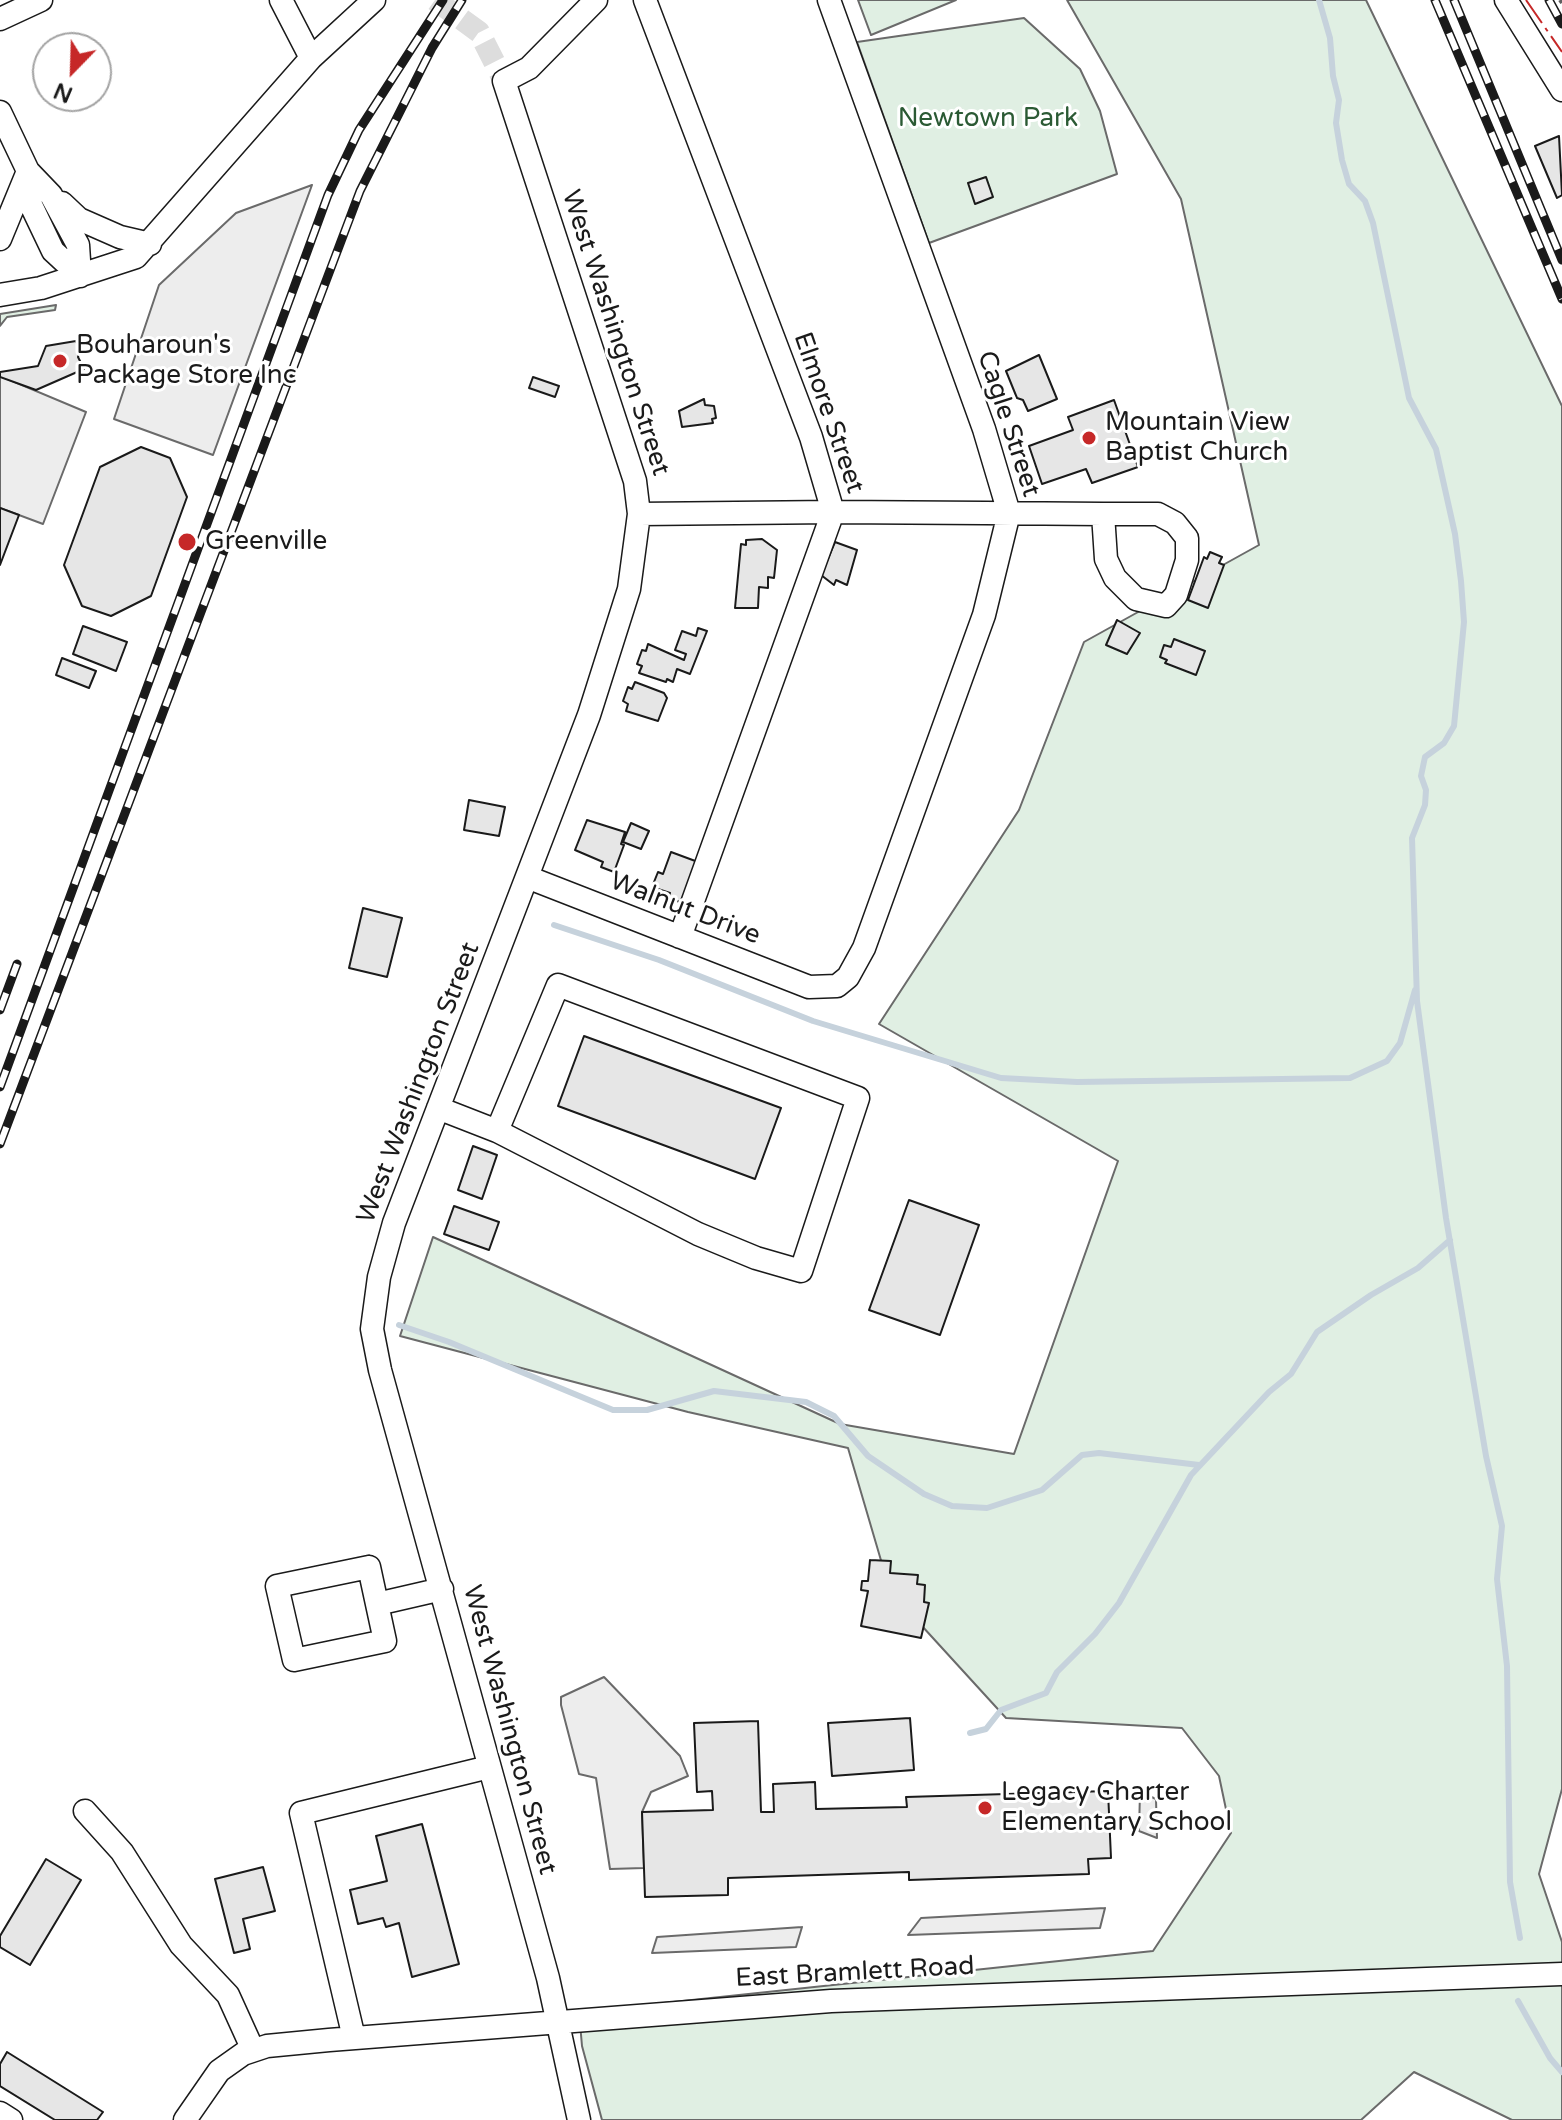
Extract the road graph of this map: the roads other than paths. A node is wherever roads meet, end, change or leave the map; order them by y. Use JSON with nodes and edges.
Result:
{"nodes":[{"id":1,"x":41,"y":0,"type":"edge"},
{"id":2,"x":281,"y":0,"type":"edge"},
{"id":3,"x":374,"y":0,"type":"edge"},
{"id":4,"x":596,"y":0,"type":"edge"},
{"id":5,"x":645,"y":0,"type":"edge"},
{"id":6,"x":829,"y":0,"type":"edge"},
{"id":7,"x":1506,"y":0,"type":"edge"},
{"id":8,"x":0,"y":19,"type":"edge"},
{"id":9,"x":311,"y":58,"type":"junction"},
{"id":10,"x":1562,"y":90,"type":"edge"},
{"id":11,"x":0,"y":112,"type":"edge"},
{"id":12,"x":28,"y":171,"type":"junction"},
{"id":13,"x":51,"y":195,"type":"junction"},
{"id":14,"x":1,"y":236,"type":"edge"},
{"id":15,"x":150,"y":244,"type":"junction"},
{"id":16,"x":80,"y":276,"type":"junction"},
{"id":17,"x":0,"y":295,"type":"edge"},
{"id":18,"x":833,"y":512,"type":"junction"},
{"id":19,"x":1009,"y":513,"type":"junction"},
{"id":20,"x":639,"y":514,"type":"junction"},
{"id":21,"x":1103,"y":514,"type":"junction"},
{"id":22,"x":527,"y":877,"type":"junction"},
{"id":23,"x":680,"y":937,"type":"junction"},
{"id":24,"x":824,"y":987,"type":"joint"},
{"id":25,"x":438,"y":1108,"type":"junction"},
{"id":26,"x":497,"y":1131,"type":"junction"},
{"id":27,"x":442,"y":1589,"type":"junction"},
{"id":28,"x":377,"y":1604,"type":"junction"},
{"id":29,"x":489,"y":1767,"type":"junction"},
{"id":30,"x":85,"y":1811,"type":"dead end"},
{"id":31,"x":1562,"y":1974,"type":"edge"},
{"id":32,"x":557,"y":2020,"type":"junction"},
{"id":33,"x":354,"y":2038,"type":"junction"},
{"id":34,"x":253,"y":2050,"type":"junction"},
{"id":35,"x":0,"y":2113,"type":"edge"},
{"id":36,"x":11,"y":2120,"type":"edge"},
{"id":37,"x":185,"y":2120,"type":"edge"},
{"id":38,"x":579,"y":2120,"type":"edge"}],
"edges":[{"from":1,"to":8,"type":"street"},
{"from":2,"to":9,"type":"street"},
{"from":3,"to":9,"type":"street"},
{"from":4,"to":20,"type":"street","name":"West Washington Street"},
{"from":5,"to":18,"type":"street","name":"Elmore Street"},
{"from":6,"to":19,"type":"street","name":"Cagle Street"},
{"from":7,"to":10,"type":"street"},
{"from":9,"to":15,"type":"street"},
{"from":11,"to":12,"type":"street"},
{"from":12,"to":13,"type":"street"},
{"from":12,"to":14,"type":"street"},
{"from":12,"to":16,"type":"street"},
{"from":13,"to":15,"type":"street"},
{"from":13,"to":16,"type":"street"},
{"from":15,"to":16,"type":"street"},
{"from":16,"to":17,"type":"street"},
{"from":18,"to":19,"type":"street"},
{"from":18,"to":20,"type":"street"},
{"from":18,"to":23,"type":"street","name":"Elmore Street"},
{"from":19,"to":21,"type":"street"},
{"from":19,"to":24,"type":"street","name":"Cagle Street"},
{"from":20,"to":22,"type":"street","name":"West Washington Street"},
{"from":21,"to":21,"type":"street"},
{"from":22,"to":23,"type":"street","name":"Walnut Drive"},
{"from":22,"to":25,"type":"street","name":"West Washington Street"},
{"from":23,"to":24,"type":"street","name":"Walnut Drive"},
{"from":25,"to":26,"type":"street"},
{"from":25,"to":27,"type":"street","name":"West Washington Street"},
{"from":26,"to":26,"type":"street"},
{"from":27,"to":28,"type":"street"},
{"from":27,"to":29,"type":"street","name":"West Washington Street"},
{"from":28,"to":28,"type":"street"},
{"from":29,"to":32,"type":"street","name":"West Washington Street"},
{"from":29,"to":33,"type":"street"},
{"from":30,"to":34,"type":"street"},
{"from":31,"to":32,"type":"street","name":"East Bramlett Road"},
{"from":32,"to":33,"type":"street","name":"East Bramlett Road"},
{"from":32,"to":38,"type":"street","name":"West Washington Street"},
{"from":33,"to":34,"type":"street","name":"East Bramlett Road"},
{"from":34,"to":37,"type":"street","name":"East Bramlett Road"},
{"from":35,"to":36,"type":"street"}]}
